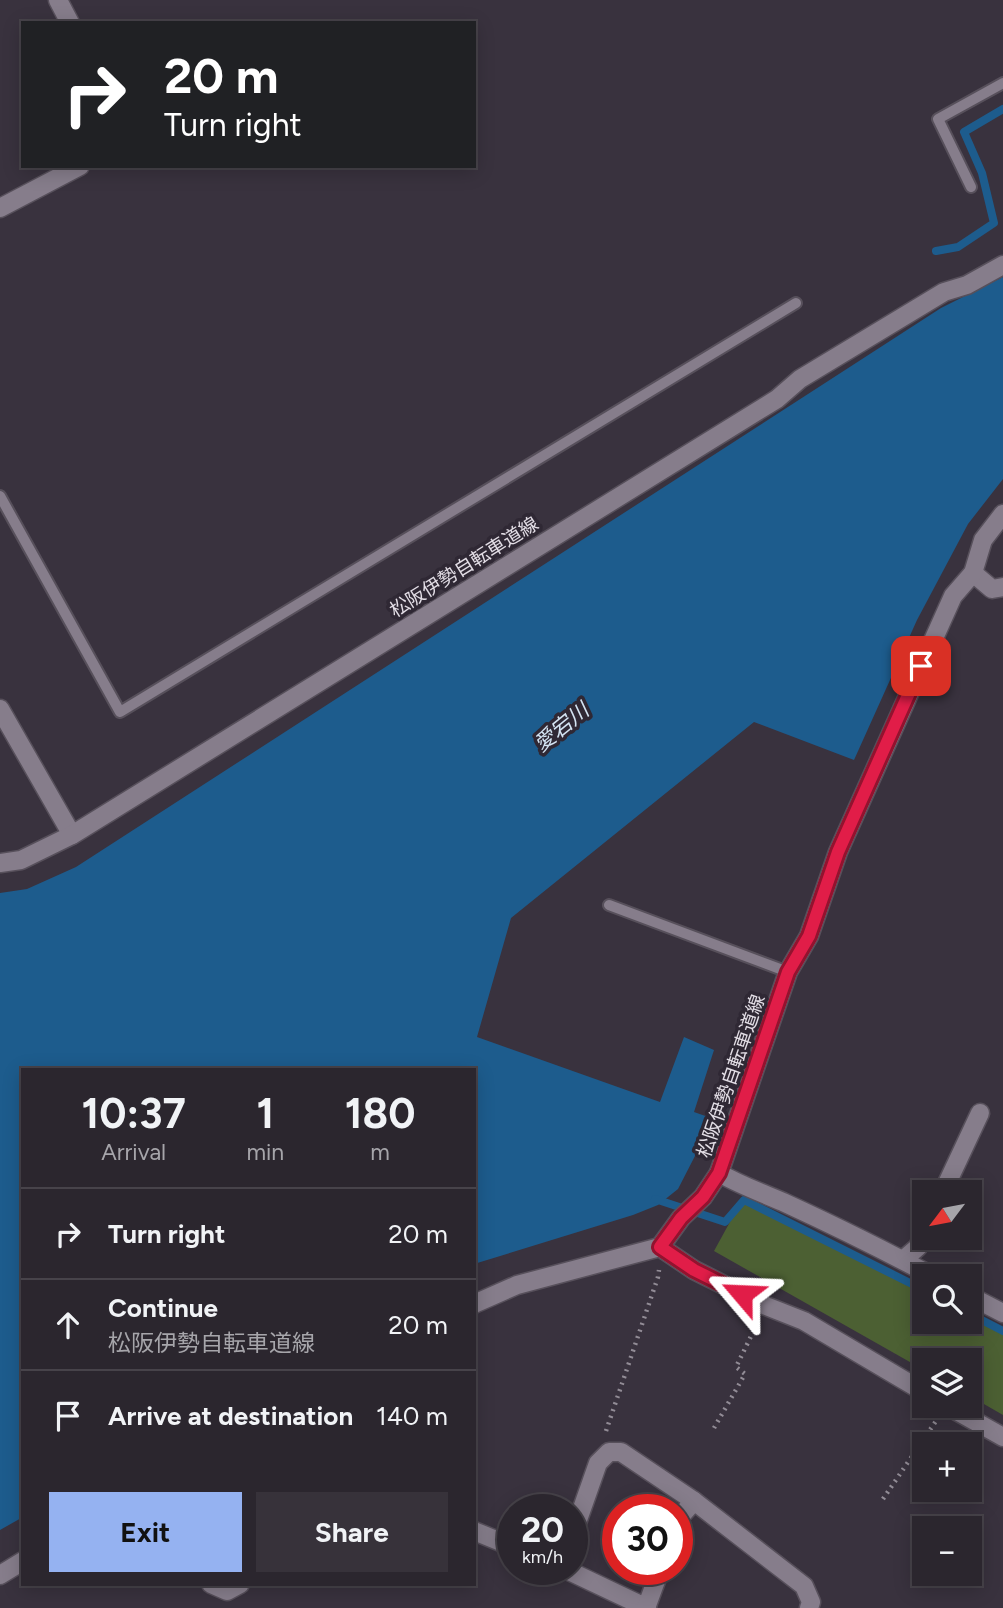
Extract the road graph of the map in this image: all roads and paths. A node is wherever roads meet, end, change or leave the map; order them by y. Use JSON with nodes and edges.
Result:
{"nodes":[{"id":1,"x":58,"y":0,"type":"edge"},
{"id":2,"x":69,"y":21,"type":"edge"},
{"id":3,"x":1003,"y":83,"type":"edge"},
{"id":4,"x":76,"y":168,"type":"edge"},
{"id":5,"x":971,"y":187,"type":"dead end"},
{"id":6,"x":0,"y":208,"type":"edge"},
{"id":7,"x":1003,"y":265,"type":"edge"},
{"id":8,"x":796,"y":303,"type":"dead end"},
{"id":9,"x":0,"y":496,"type":"edge"},
{"id":10,"x":1003,"y":514,"type":"edge"},
{"id":11,"x":973,"y":573,"type":"junction"},
{"id":12,"x":1003,"y":587,"type":"edge"},
{"id":13,"x":0,"y":709,"type":"edge"},
{"id":14,"x":72,"y":835,"type":"junction"},
{"id":15,"x":0,"y":863,"type":"edge"},
{"id":16,"x":609,"y":905,"type":"dead end"},
{"id":17,"x":788,"y":972,"type":"junction"},
{"id":18,"x":980,"y":1113,"type":"dead end"},
{"id":19,"x":719,"y":1173,"type":"junction"},
{"id":20,"x":949,"y":1180,"type":"edge"},
{"id":21,"x":660,"y":1247,"type":"junction"},
{"id":22,"x":915,"y":1250,"type":"edge"},
{"id":23,"x":903,"y":1260,"type":"junction"},
{"id":24,"x":912,"y":1265,"type":"edge"},
{"id":25,"x":476,"y":1303,"type":"edge"},
{"id":26,"x":982,"y":1303,"type":"edge"},
{"id":27,"x":766,"y":1306,"type":"junction"},
{"id":28,"x":1003,"y":1314,"type":"edge"},
{"id":29,"x":912,"y":1385,"type":"edge"},
{"id":30,"x":937,"y":1418,"type":"edge"},
{"id":31,"x":969,"y":1418,"type":"edge"},
{"id":32,"x":714,"y":1428,"type":"dead end"},
{"id":33,"x":1003,"y":1437,"type":"edge"},
{"id":34,"x":609,"y":1452,"type":"junction"},
{"id":35,"x":587,"y":1494,"type":"edge"},
{"id":36,"x":883,"y":1499,"type":"dead end"},
{"id":37,"x":694,"y":1501,"type":"joint"},
{"id":38,"x":476,"y":1532,"type":"edge"},
{"id":39,"x":497,"y":1540,"type":"edge"},
{"id":40,"x":21,"y":1562,"type":"edge"},
{"id":41,"x":0,"y":1576,"type":"edge"},
{"id":42,"x":588,"y":1580,"type":"edge"},
{"id":43,"x":654,"y":1585,"type":"edge"},
{"id":44,"x":216,"y":1586,"type":"edge"},
{"id":45,"x":237,"y":1586,"type":"edge"},
{"id":46,"x":646,"y":1608,"type":"edge"},
{"id":47,"x":809,"y":1608,"type":"edge"}],
"edges":[{"from":1,"to":2,"type":"street"},
{"from":3,"to":5,"type":"lane"},
{"from":4,"to":6,"type":"street"},
{"from":7,"to":14,"type":"street","name":"松阪伊勢自転車道線"},
{"from":8,"to":9,"type":"lane"},
{"from":10,"to":11,"type":"street","name":"松阪伊勢自転車道線"},
{"from":11,"to":12,"type":"street"},
{"from":11,"to":17,"type":"street","name":"松阪伊勢自転車道線"},
{"from":13,"to":14,"type":"street"},
{"from":14,"to":15,"type":"street","name":"松阪伊勢自転車道線"},
{"from":16,"to":17,"type":"lane"},
{"from":17,"to":19,"type":"street","name":"松阪伊勢自転車道線"},
{"from":18,"to":20,"type":"street"},
{"from":19,"to":21,"type":"street"},
{"from":19,"to":23,"type":"street","name":"松阪伊勢自転車道線"},
{"from":21,"to":25,"type":"street"},
{"from":21,"to":27,"type":"street"},
{"from":21,"to":34,"type":"path"},
{"from":22,"to":23,"type":"street"},
{"from":23,"to":24,"type":"street","name":"松阪伊勢自転車道線"},
{"from":26,"to":28,"type":"street"},
{"from":27,"to":29,"type":"street"},
{"from":27,"to":32,"type":"path"},
{"from":30,"to":36,"type":"path"},
{"from":31,"to":33,"type":"street"},
{"from":34,"to":35,"type":"street"},
{"from":34,"to":37,"type":"street"},
{"from":37,"to":47,"type":"street"},
{"from":38,"to":39,"type":"street"},
{"from":40,"to":41,"type":"street"},
{"from":42,"to":46,"type":"street"},
{"from":43,"to":46,"type":"street"},
{"from":44,"to":45,"type":"street"}]}
